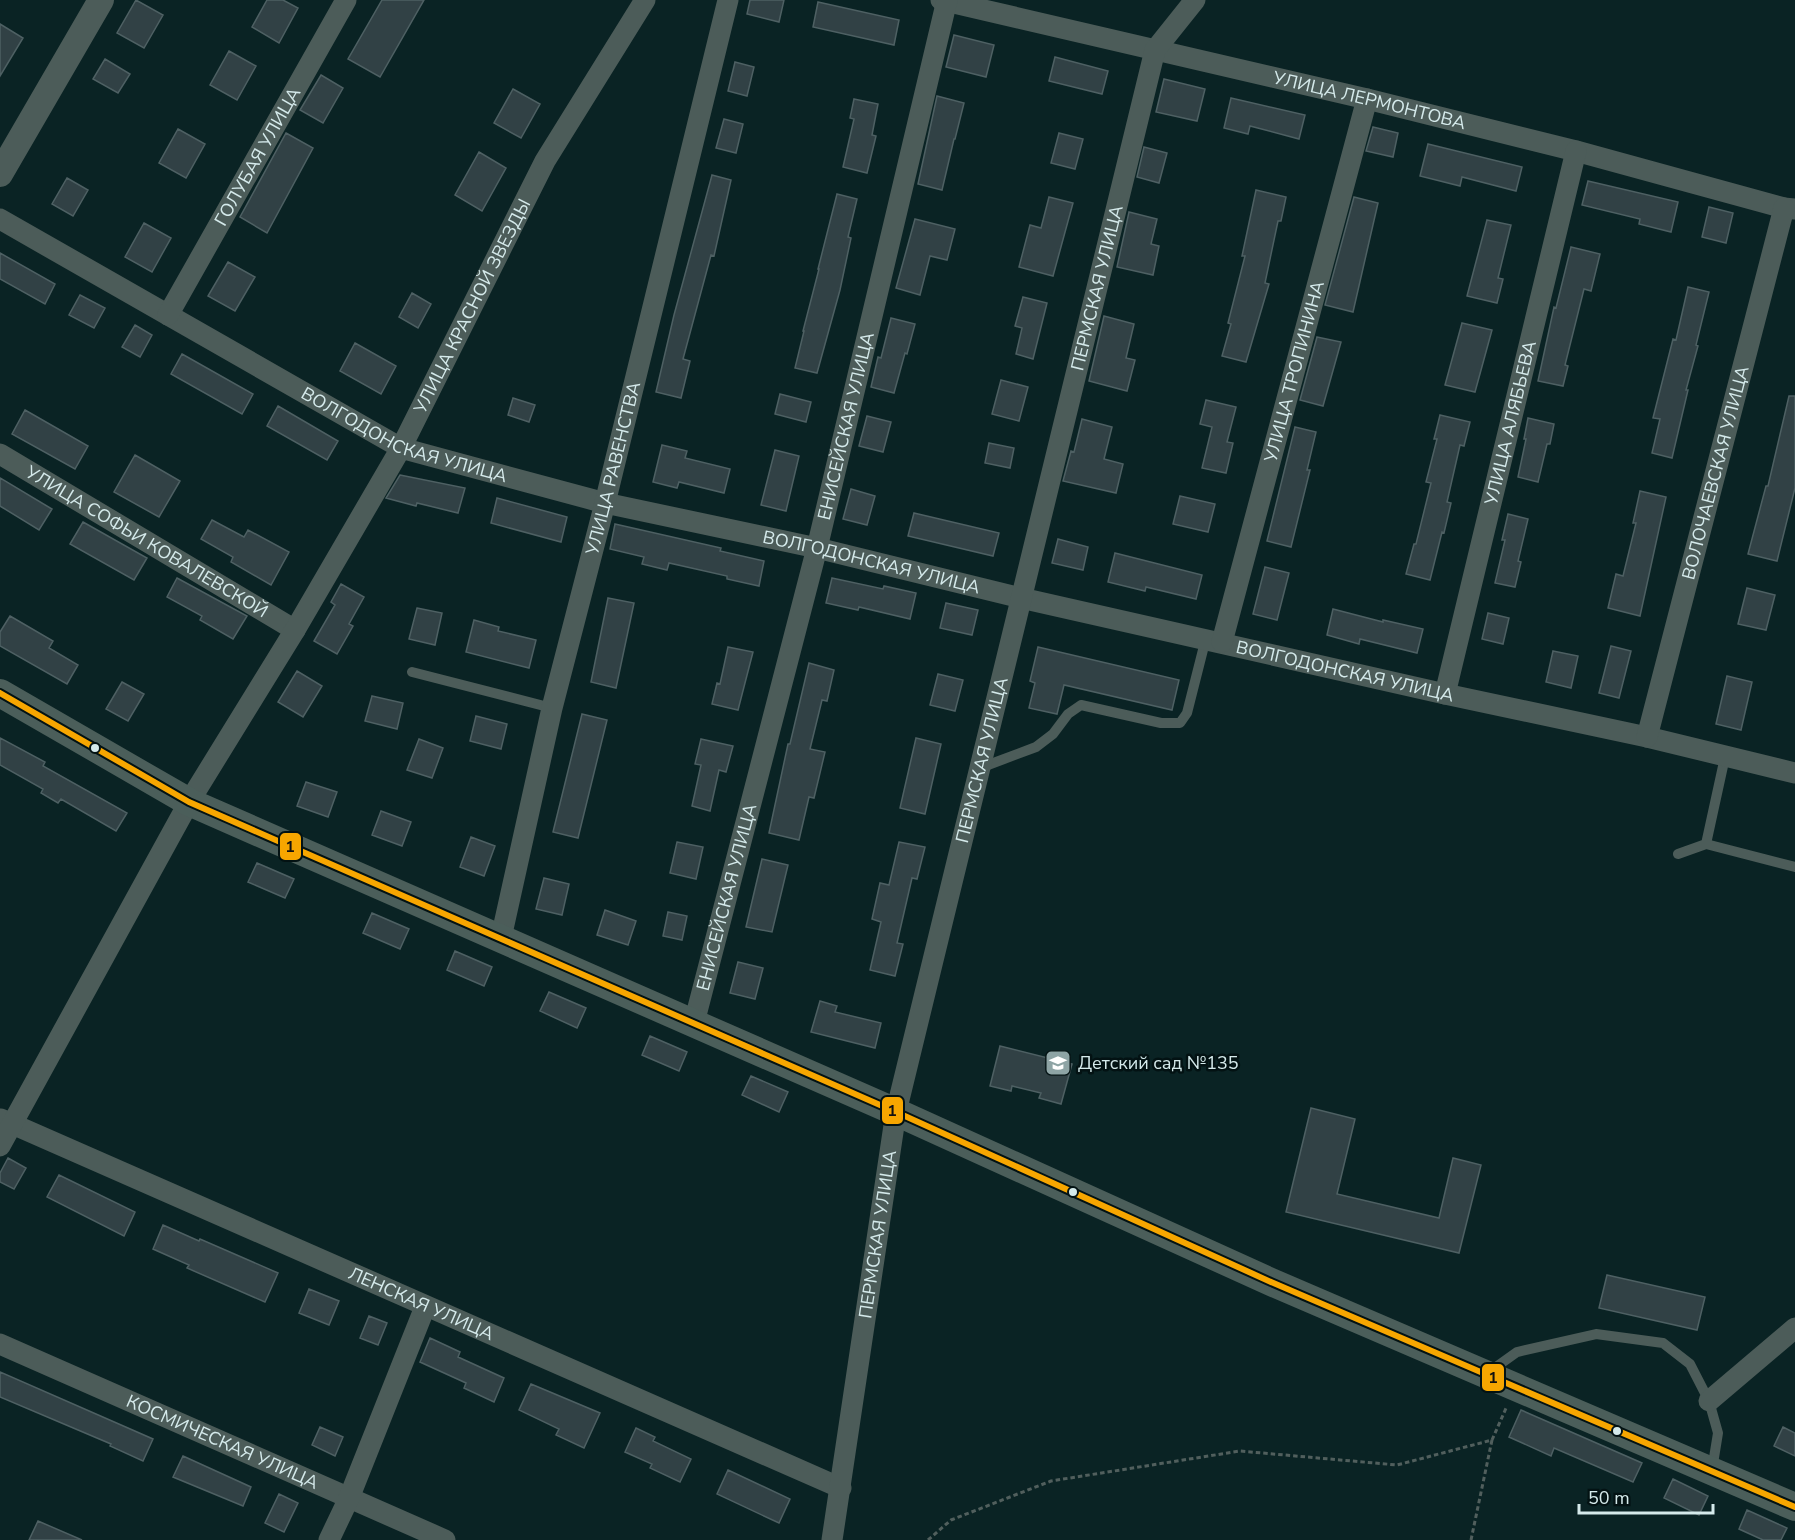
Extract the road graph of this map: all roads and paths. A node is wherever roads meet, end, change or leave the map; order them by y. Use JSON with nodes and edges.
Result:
{"nodes":[{"id":1,"x":101,"y":0,"type":"edge"},
{"id":2,"x":346,"y":0,"type":"edge"},
{"id":3,"x":645,"y":0,"type":"edge"},
{"id":4,"x":728,"y":0,"type":"edge"},
{"id":5,"x":945,"y":0,"type":"edge"},
{"id":6,"x":1195,"y":0,"type":"edge"},
{"id":7,"x":1155,"y":50,"type":"junction"},
{"id":8,"x":1367,"y":99,"type":"junction"},
{"id":9,"x":1576,"y":151,"type":"junction"},
{"id":10,"x":0,"y":174,"type":"edge"},
{"id":11,"x":1790,"y":208,"type":"edge"},
{"id":12,"x":0,"y":219,"type":"edge"},
{"id":13,"x":168,"y":315,"type":"junction"},
{"id":14,"x":401,"y":448,"type":"junction"},
{"id":15,"x":0,"y":454,"type":"edge"},
{"id":16,"x":605,"y":503,"type":"junction"},
{"id":17,"x":817,"y":548,"type":"junction"},
{"id":18,"x":1021,"y":598,"type":"junction"},
{"id":19,"x":295,"y":630,"type":"junction"},
{"id":20,"x":1214,"y":640,"type":"junction"},
{"id":21,"x":412,"y":672,"type":"dead end"},
{"id":22,"x":0,"y":693,"type":"edge"},
{"id":23,"x":1445,"y":694,"type":"junction"},
{"id":24,"x":552,"y":708,"type":"junction"},
{"id":25,"x":1647,"y":736,"type":"junction"},
{"id":26,"x":1725,"y":757,"type":"junction"},
{"id":27,"x":980,"y":768,"type":"junction"},
{"id":28,"x":1795,"y":773,"type":"edge"},
{"id":29,"x":189,"y":802,"type":"junction"},
{"id":30,"x":1706,"y":844,"type":"junction"},
{"id":31,"x":1678,"y":854,"type":"dead end"},
{"id":32,"x":1795,"y":867,"type":"edge"},
{"id":33,"x":501,"y":938,"type":"junction"},
{"id":34,"x":694,"y":1023,"type":"junction"},
{"id":35,"x":896,"y":1112,"type":"junction"},
{"id":36,"x":6,"y":1122,"type":"edge"},
{"id":37,"x":0,"y":1146,"type":"edge"},
{"id":38,"x":425,"y":1306,"type":"junction"},
{"id":39,"x":1795,"y":1328,"type":"edge"},
{"id":40,"x":0,"y":1344,"type":"edge"},
{"id":41,"x":1487,"y":1374,"type":"junction"},
{"id":42,"x":1515,"y":1386,"type":"junction"},
{"id":43,"x":1709,"y":1401,"type":"junction"},
{"id":44,"x":1492,"y":1440,"type":"junction"},
{"id":45,"x":1712,"y":1470,"type":"junction"},
{"id":46,"x":841,"y":1488,"type":"junction"},
{"id":47,"x":350,"y":1498,"type":"junction"},
{"id":48,"x":1795,"y":1507,"type":"edge"},
{"id":49,"x":329,"y":1540,"type":"edge"},
{"id":50,"x":445,"y":1540,"type":"edge"},
{"id":51,"x":832,"y":1540,"type":"edge"},
{"id":52,"x":928,"y":1540,"type":"edge"},
{"id":53,"x":1471,"y":1540,"type":"edge"}],
"edges":[{"from":1,"to":10,"type":"street"},
{"from":2,"to":13,"type":"street","name":"ГОЛУБАЯ УЛИЦА"},
{"from":3,"to":14,"type":"street","name":"УЛИЦА КРАСНОЙ ЗВЕЗДЫ"},
{"from":4,"to":16,"type":"street","name":"УЛИЦА РАВЕНСТВА"},
{"from":5,"to":7,"type":"street","name":"УЛИЦА ЛЕРМОНТОВА"},
{"from":5,"to":17,"type":"street","name":"ЕНИСЕЙСКАЯ УЛИЦА"},
{"from":6,"to":7,"type":"street","name":"ПЕРМСКАЯ УЛИЦА"},
{"from":7,"to":8,"type":"street","name":"УЛИЦА ЛЕРМОНТОВА"},
{"from":7,"to":18,"type":"street","name":"ПЕРМСКАЯ УЛИЦА"},
{"from":8,"to":9,"type":"street","name":"УЛИЦА ЛЕРМОНТОВА"},
{"from":8,"to":20,"type":"street","name":"УЛИЦА ТРОПИНИНА"},
{"from":9,"to":11,"type":"street","name":"УЛИЦА ЛЕРМОНТОВА"},
{"from":9,"to":23,"type":"street","name":"УЛИЦА АЛЯБЬЕВА"},
{"from":11,"to":25,"type":"street","name":"ВОЛОЧАЕВСКАЯ УЛИЦА"},
{"from":12,"to":13,"type":"street","name":"ВОЛГОДОНСКАЯ УЛИЦА"},
{"from":13,"to":14,"type":"street","name":"ВОЛГОДОНСКАЯ УЛИЦА"},
{"from":14,"to":16,"type":"street","name":"ВОЛГОДОНСКАЯ УЛИЦА"},
{"from":14,"to":19,"type":"street","name":"УЛИЦА КРАСНОЙ ЗВЕЗДЫ"},
{"from":15,"to":19,"type":"street","name":"УЛИЦА СОФЬИ КОВАЛЕВСКОЙ"},
{"from":16,"to":17,"type":"street","name":"ВОЛГОДОНСКАЯ УЛИЦА"},
{"from":16,"to":24,"type":"street","name":"УЛИЦА РАВЕНСТВА"},
{"from":17,"to":18,"type":"street","name":"ВОЛГОДОНСКАЯ УЛИЦА"},
{"from":17,"to":34,"type":"street","name":"ЕНИСЕЙСКАЯ УЛИЦА"},
{"from":18,"to":20,"type":"street","name":"ВОЛГОДОНСКАЯ УЛИЦА"},
{"from":18,"to":27,"type":"street","name":"ПЕРМСКАЯ УЛИЦА"},
{"from":19,"to":29,"type":"street","name":"УЛИЦА КРАСНОЙ ЗВЕЗДЫ"},
{"from":20,"to":23,"type":"street","name":"ВОЛГОДОНСКАЯ УЛИЦА"},
{"from":20,"to":27,"type":"lane"},
{"from":21,"to":24,"type":"lane"},
{"from":22,"to":29,"type":"main road"},
{"from":23,"to":25,"type":"street","name":"ВОЛГОДОНСКАЯ УЛИЦА"},
{"from":24,"to":33,"type":"street","name":"УЛИЦА РАВЕНСТВА"},
{"from":25,"to":26,"type":"street","name":"ВОЛГОДОНСКАЯ УЛИЦА"},
{"from":26,"to":28,"type":"street","name":"ВОЛГОДОНСКАЯ УЛИЦА"},
{"from":26,"to":30,"type":"lane"},
{"from":27,"to":35,"type":"street","name":"ПЕРМСКАЯ УЛИЦА"},
{"from":29,"to":33,"type":"main road"},
{"from":29,"to":36,"type":"street","name":"УЛИЦА КРАСНОЙ ЗВЕЗДЫ"},
{"from":30,"to":31,"type":"lane"},
{"from":30,"to":32,"type":"lane"},
{"from":33,"to":34,"type":"main road"},
{"from":34,"to":35,"type":"main road"},
{"from":35,"to":41,"type":"main road"},
{"from":35,"to":46,"type":"street","name":"ПЕРМСКАЯ УЛИЦА"},
{"from":36,"to":37,"type":"street","name":"УЛИЦА КРАСНОЙ ЗВЕЗДЫ"},
{"from":36,"to":38,"type":"street","name":"ЛЕНСКАЯ УЛИЦА"},
{"from":38,"to":46,"type":"street","name":"ЛЕНСКАЯ УЛИЦА"},
{"from":38,"to":47,"type":"street"},
{"from":39,"to":43,"type":"street"},
{"from":40,"to":47,"type":"street","name":"КОСМИЧЕСКАЯ УЛИЦА"},
{"from":41,"to":42,"type":"main road"},
{"from":41,"to":43,"type":"lane"},
{"from":42,"to":44,"type":"path"},
{"from":42,"to":45,"type":"main road"},
{"from":43,"to":45,"type":"lane"},
{"from":44,"to":52,"type":"path"},
{"from":44,"to":53,"type":"path"},
{"from":45,"to":48,"type":"main road"},
{"from":46,"to":51,"type":"street","name":"ПЕРМСКАЯ УЛИЦА"},
{"from":47,"to":49,"type":"street"},
{"from":47,"to":50,"type":"street","name":"КОСМИЧЕСКАЯ УЛИЦА"}]}
